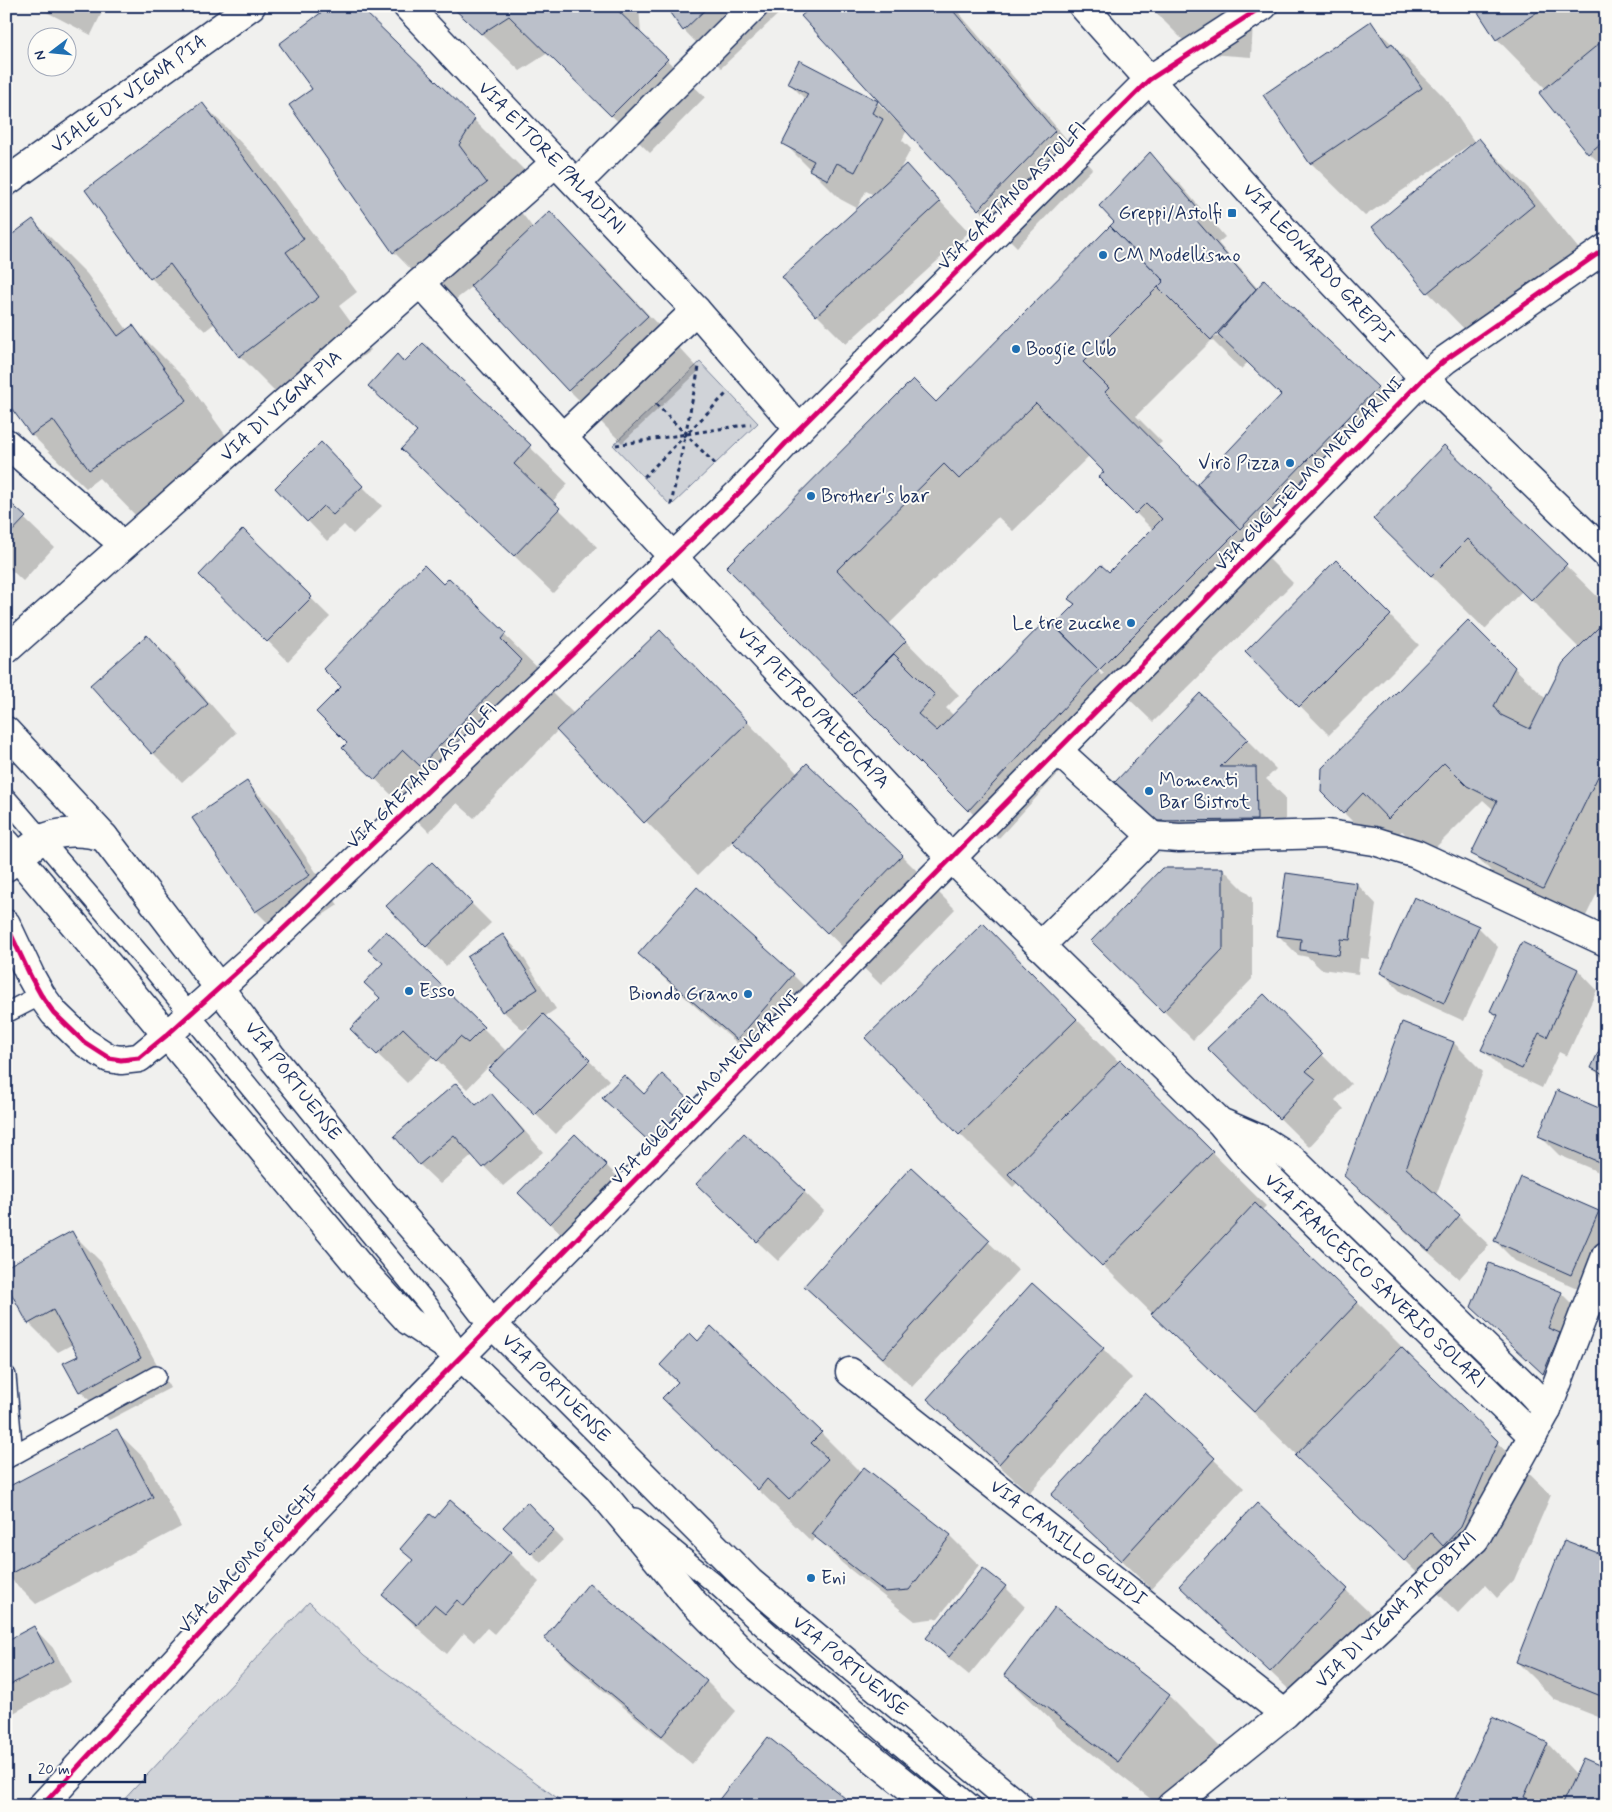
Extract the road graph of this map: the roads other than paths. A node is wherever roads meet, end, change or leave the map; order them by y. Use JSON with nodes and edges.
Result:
{"nodes":[{"id":1,"x":251,"y":6,"type":"edge"},
{"id":2,"x":407,"y":6,"type":"edge"},
{"id":3,"x":754,"y":6,"type":"edge"},
{"id":4,"x":1083,"y":6,"type":"edge"},
{"id":5,"x":1263,"y":6,"type":"edge"},
{"id":6,"x":1149,"y":80,"type":"junction"},
{"id":7,"x":556,"y":162,"type":"junction"},
{"id":8,"x":6,"y":182,"type":"edge"},
{"id":9,"x":576,"y":183,"type":"junction"},
{"id":10,"x":1606,"y":248,"type":"edge"},
{"id":11,"x":420,"y":283,"type":"junction"},
{"id":12,"x":696,"y":310,"type":"junction"},
{"id":13,"x":1424,"y":378,"type":"junction"},
{"id":14,"x":799,"y":429,"type":"junction"},
{"id":15,"x":562,"y":438,"type":"junction"},
{"id":16,"x":6,"y":443,"type":"edge"},
{"id":17,"x":110,"y":533,"type":"dead end"},
{"id":18,"x":1606,"y":554,"type":"edge"},
{"id":19,"x":673,"y":557,"type":"junction"},
{"id":20,"x":6,"y":650,"type":"edge"},
{"id":21,"x":6,"y":731,"type":"edge"},
{"id":22,"x":1058,"y":751,"type":"junction"},
{"id":23,"x":6,"y":798,"type":"edge"},
{"id":24,"x":1152,"y":836,"type":"junction"},
{"id":25,"x":104,"y":837,"type":"junction"},
{"id":26,"x":43,"y":839,"type":"junction"},
{"id":27,"x":10,"y":856,"type":"edge"},
{"id":28,"x":951,"y":858,"type":"junction"},
{"id":29,"x":6,"y":924,"type":"edge"},
{"id":30,"x":1606,"y":942,"type":"edge"},
{"id":31,"x":1040,"y":946,"type":"junction"},
{"id":32,"x":220,"y":988,"type":"junction"},
{"id":33,"x":40,"y":995,"type":"junction"},
{"id":34,"x":6,"y":1013,"type":"edge"},
{"id":35,"x":190,"y":1014,"type":"junction"},
{"id":36,"x":168,"y":1034,"type":"junction"},
{"id":37,"x":1221,"y":1123,"type":"junction"},
{"id":38,"x":1606,"y":1256,"type":"edge"},
{"id":39,"x":478,"y":1340,"type":"junction"},
{"id":40,"x":850,"y":1372,"type":"dead end"},
{"id":41,"x":6,"y":1376,"type":"edge"},
{"id":42,"x":156,"y":1376,"type":"dead end"},
{"id":43,"x":1547,"y":1410,"type":"junction"},
{"id":44,"x":1533,"y":1436,"type":"junction"},
{"id":45,"x":10,"y":1457,"type":"edge"},
{"id":46,"x":599,"y":1489,"type":"junction"},
{"id":47,"x":1285,"y":1714,"type":"junction"},
{"id":48,"x":42,"y":1806,"type":"edge"},
{"id":49,"x":932,"y":1806,"type":"edge"},
{"id":50,"x":973,"y":1806,"type":"edge"},
{"id":51,"x":1019,"y":1806,"type":"edge"},
{"id":52,"x":1171,"y":1806,"type":"edge"}],
"edges":[{"from":1,"to":8,"type":"street","name":"VIALE DI VIGNA PIA"},
{"from":2,"to":7,"type":"street","name":"VIA ETTORE PALADINI"},
{"from":3,"to":9,"type":"street"},
{"from":4,"to":6,"type":"street","name":"VIA LEONARDO GREPPI"},
{"from":5,"to":6,"type":"street","name":"VIA GAETANO ASTOLFI"},
{"from":6,"to":13,"type":"street","name":"VIA LEONARDO GREPPI"},
{"from":6,"to":14,"type":"street","name":"VIA GAETANO ASTOLFI"},
{"from":7,"to":9,"type":"street","name":"VIA ETTORE PALADINI"},
{"from":7,"to":11,"type":"street","name":"VIA DI VIGNA PIA"},
{"from":9,"to":12,"type":"street","name":"VIA ETTORE PALADINI"},
{"from":10,"to":13,"type":"street","name":"VIA GUGLIELMO MENGARINI"},
{"from":11,"to":15,"type":"street","name":"VIA PIETRO PALEOCAPA"},
{"from":11,"to":20,"type":"street","name":"VIA DI VIGNA PIA"},
{"from":12,"to":14,"type":"street","name":"VIA ETTORE PALADINI"},
{"from":12,"to":15,"type":"street"},
{"from":13,"to":18,"type":"street","name":"VIA LEONARDO GREPPI"},
{"from":13,"to":22,"type":"street","name":"VIA GUGLIELMO MENGARINI"},
{"from":14,"to":19,"type":"street","name":"VIA GAETANO ASTOLFI"},
{"from":15,"to":19,"type":"street","name":"VIA PIETRO PALEOCAPA"},
{"from":16,"to":17,"type":"street"},
{"from":19,"to":28,"type":"street","name":"VIA PIETRO PALEOCAPA"},
{"from":19,"to":32,"type":"street","name":"VIA GAETANO ASTOLFI"},
{"from":21,"to":25,"type":"street","name":"VIA PORTUENSE"},
{"from":22,"to":24,"type":"street"},
{"from":22,"to":28,"type":"street","name":"VIA GUGLIELMO MENGARINI"},
{"from":23,"to":26,"type":"lane","name":"VIA PORTUENSE"},
{"from":24,"to":30,"type":"street"},
{"from":24,"to":31,"type":"street"},
{"from":25,"to":26,"type":"street","name":"VIA PORTUENSE"},
{"from":25,"to":32,"type":"street","name":"VIA PORTUENSE"},
{"from":26,"to":27,"type":"street","name":"VIA PORTUENSE"},
{"from":26,"to":35,"type":"lane","name":"VIA PORTUENSE"},
{"from":27,"to":36,"type":"street","name":"VIA PORTUENSE"},
{"from":28,"to":31,"type":"street","name":"VIA PIETRO PALEOCAPA"},
{"from":28,"to":39,"type":"street","name":"VIA GUGLIELMO MENGARINI"},
{"from":29,"to":33,"type":"street"},
{"from":31,"to":37,"type":"street","name":"VIA FRANCESCO SAVERIO SOLARI"},
{"from":32,"to":35,"type":"street","name":"VIA GAETANO ASTOLFI"},
{"from":32,"to":39,"type":"street","name":"VIA PORTUENSE"},
{"from":33,"to":34,"type":"lane"},
{"from":33,"to":36,"type":"street"},
{"from":35,"to":36,"type":"street"},
{"from":35,"to":39,"type":"lane","name":"VIA PORTUENSE"},
{"from":36,"to":39,"type":"street","name":"VIA PORTUENSE"},
{"from":37,"to":43,"type":"street","name":"VIA FRANCESCO SAVERIO SOLARI"},
{"from":37,"to":44,"type":"street","name":"VIA FRANCESCO SAVERIO SOLARI"},
{"from":38,"to":43,"type":"street","name":"VIA DI VIGNA JACOBINI"},
{"from":39,"to":46,"type":"street","name":"VIA PORTUENSE"},
{"from":39,"to":48,"type":"street","name":"VIA GIACOMO FOLCHI"},
{"from":39,"to":51,"type":"street","name":"VIA PORTUENSE"},
{"from":40,"to":47,"type":"street","name":"VIA CAMILLO GUIDI"},
{"from":41,"to":45,"type":"lane"},
{"from":42,"to":45,"type":"lane"},
{"from":43,"to":44,"type":"street","name":"VIA DI VIGNA JACOBINI"},
{"from":44,"to":47,"type":"street","name":"VIA DI VIGNA JACOBINI"},
{"from":46,"to":49,"type":"street","name":"VIA PORTUENSE"},
{"from":46,"to":50,"type":"lane","name":"VIA PORTUENSE"},
{"from":47,"to":52,"type":"street","name":"VIA DI VIGNA JACOBINI"}]}
